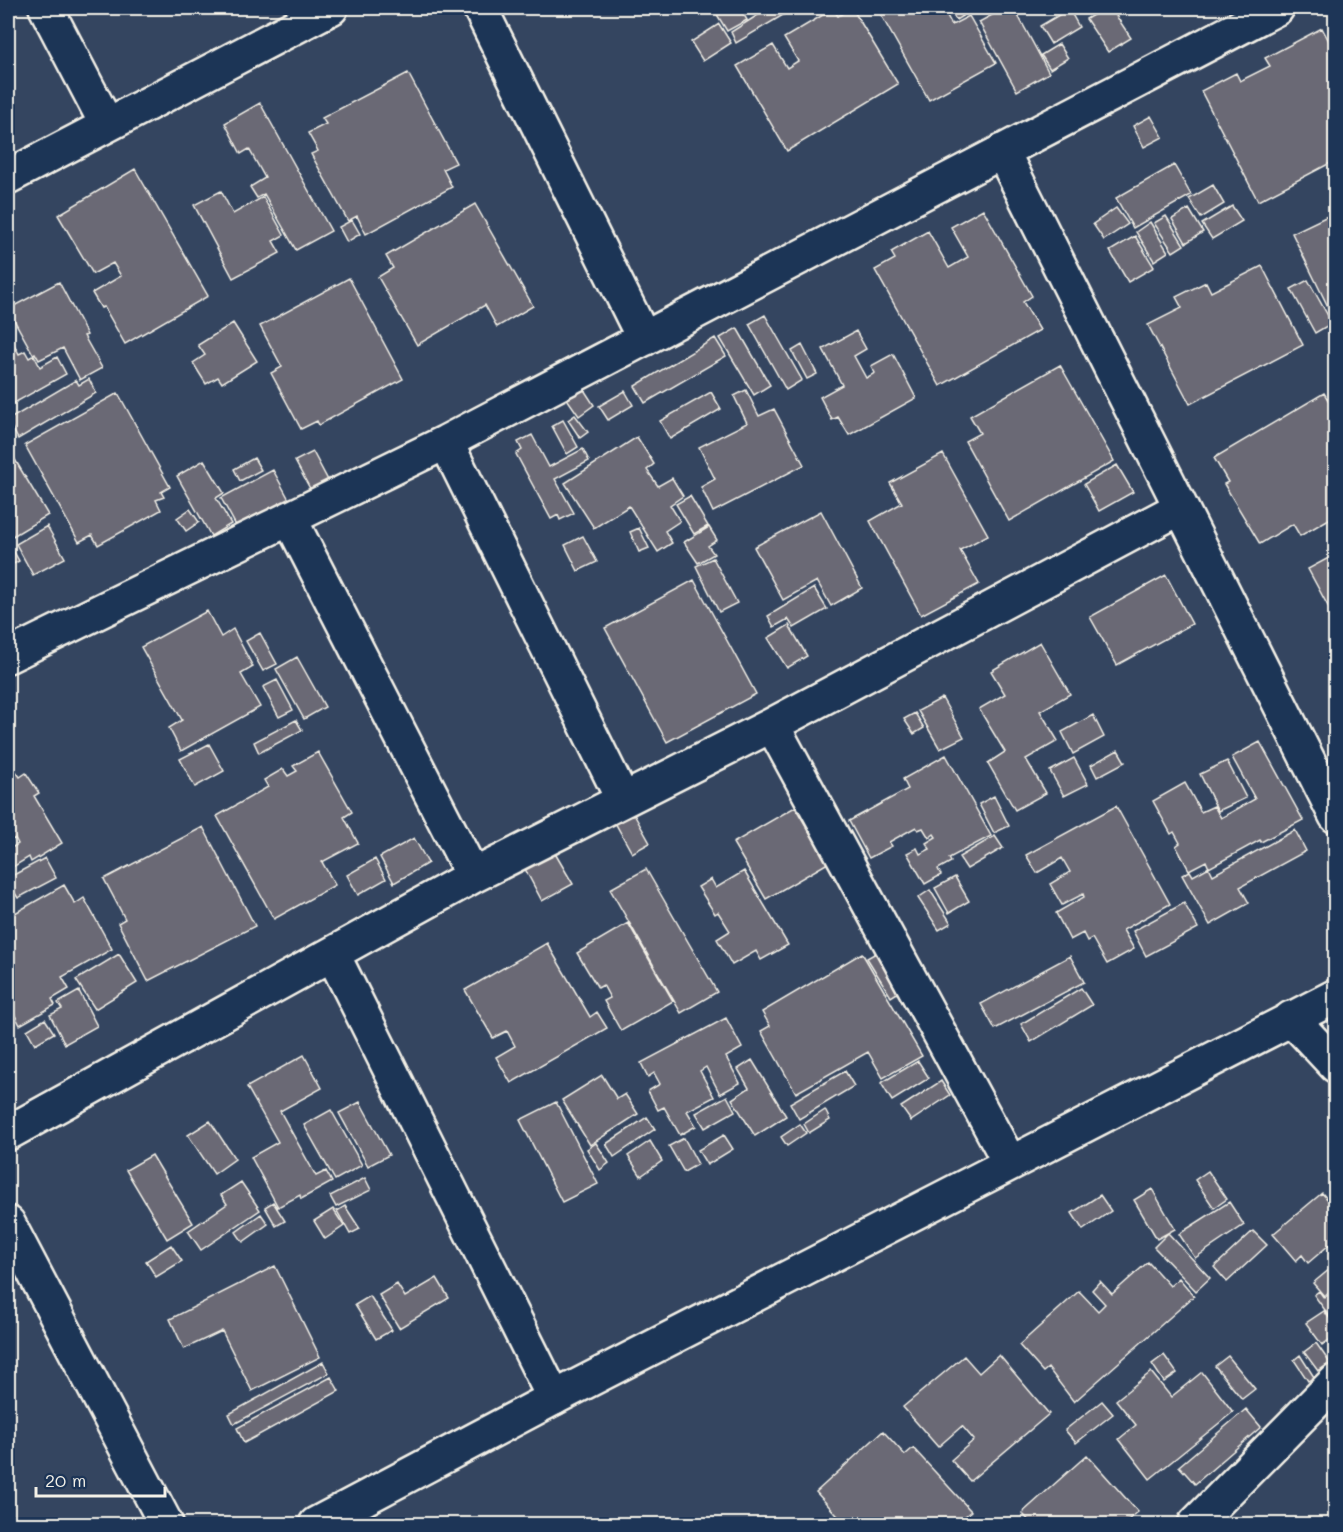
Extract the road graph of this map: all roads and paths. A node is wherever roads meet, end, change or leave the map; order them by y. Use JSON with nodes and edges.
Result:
{"nodes":[{"id":1,"x":46,"y":8,"type":"edge"},
{"id":2,"x":331,"y":8,"type":"edge"},
{"id":3,"x":480,"y":8,"type":"edge"},
{"id":4,"x":1277,"y":8,"type":"edge"},
{"id":5,"x":106,"y":123,"type":"junction"},
{"id":6,"x":1002,"y":151,"type":"junction"},
{"id":7,"x":8,"y":177,"type":"edge"},
{"id":8,"x":644,"y":339,"type":"junction"},
{"id":9,"x":446,"y":442,"type":"junction"},
{"id":10,"x":1180,"y":508,"type":"junction"},
{"id":11,"x":290,"y":519,"type":"junction"},
{"id":12,"x":8,"y":656,"type":"edge"},
{"id":13,"x":772,"y":725,"type":"junction"},
{"id":14,"x":623,"y":800,"type":"junction"},
{"id":15,"x":1335,"y":816,"type":"edge"},
{"id":16,"x":474,"y":876,"type":"junction"},
{"id":17,"x":333,"y":955,"type":"junction"},
{"id":18,"x":1335,"y":996,"type":"edge"},
{"id":19,"x":1292,"y":1018,"type":"junction"},
{"id":20,"x":1335,"y":1066,"type":"edge"},
{"id":21,"x":8,"y":1133,"type":"edge"},
{"id":22,"x":1010,"y":1163,"type":"junction"},
{"id":23,"x":8,"y":1222,"type":"edge"},
{"id":24,"x":1335,"y":1382,"type":"edge"},
{"id":25,"x":554,"y":1398,"type":"junction"},
{"id":26,"x":166,"y":1524,"type":"edge"},
{"id":27,"x":316,"y":1524,"type":"edge"},
{"id":28,"x":1195,"y":1524,"type":"edge"}],
"edges":[{"from":1,"to":5,"type":"street"},
{"from":2,"to":5,"type":"street"},
{"from":3,"to":8,"type":"street"},
{"from":4,"to":6,"type":"street"},
{"from":5,"to":7,"type":"street"},
{"from":6,"to":8,"type":"street"},
{"from":6,"to":10,"type":"street"},
{"from":8,"to":9,"type":"street"},
{"from":9,"to":11,"type":"street"},
{"from":9,"to":14,"type":"street"},
{"from":10,"to":13,"type":"street"},
{"from":10,"to":15,"type":"street"},
{"from":11,"to":12,"type":"street"},
{"from":11,"to":16,"type":"street"},
{"from":13,"to":14,"type":"street"},
{"from":13,"to":22,"type":"street"},
{"from":14,"to":16,"type":"street"},
{"from":16,"to":17,"type":"street"},
{"from":17,"to":21,"type":"street"},
{"from":17,"to":25,"type":"street"},
{"from":18,"to":19,"type":"street"},
{"from":19,"to":20,"type":"street"},
{"from":19,"to":22,"type":"street"},
{"from":22,"to":25,"type":"street"},
{"from":23,"to":26,"type":"street"},
{"from":24,"to":28,"type":"street"},
{"from":25,"to":27,"type":"street"}]}
